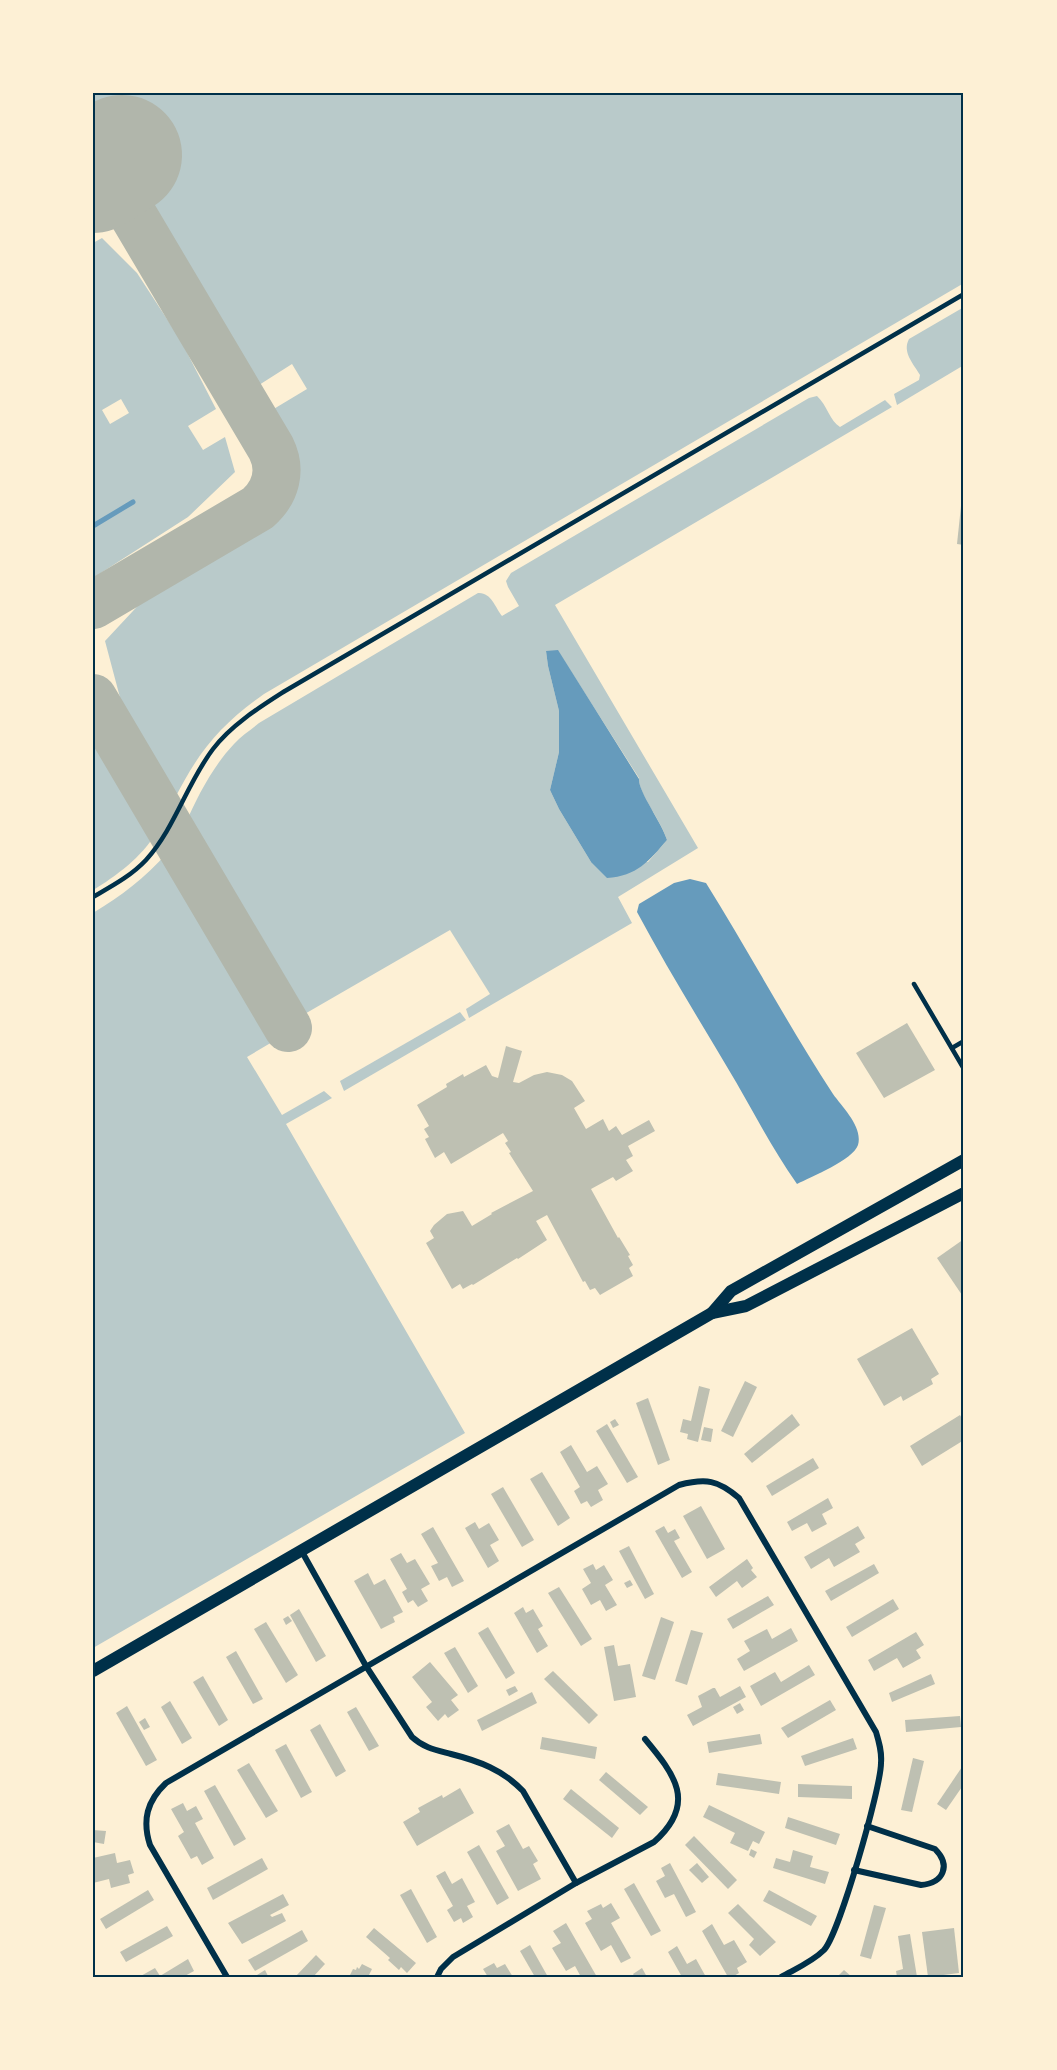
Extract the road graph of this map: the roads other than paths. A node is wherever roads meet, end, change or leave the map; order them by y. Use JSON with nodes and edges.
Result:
{"nodes":[{"id":1,"x":964,"y":294,"type":"edge"},
{"id":2,"x":93,"y":897,"type":"edge"},
{"id":3,"x":914,"y":984,"type":"dead end"},
{"id":4,"x":964,"y":1041,"type":"edge"},
{"id":5,"x":952,"y":1048,"type":"junction"},
{"id":6,"x":964,"y":1069,"type":"edge"},
{"id":7,"x":964,"y":1160,"type":"edge"},
{"id":8,"x":964,"y":1193,"type":"edge"},
{"id":9,"x":712,"y":1313,"type":"junction"},
{"id":10,"x":301,"y":1550,"type":"junction"},
{"id":11,"x":366,"y":1666,"type":"junction"},
{"id":12,"x":93,"y":1671,"type":"edge"},
{"id":13,"x":645,"y":1739,"type":"dead end"},
{"id":14,"x":867,"y":1826,"type":"junction"},
{"id":15,"x":854,"y":1870,"type":"junction"},
{"id":16,"x":576,"y":1883,"type":"junction"},
{"id":17,"x":227,"y":1977,"type":"edge"},
{"id":18,"x":437,"y":1977,"type":"edge"},
{"id":19,"x":781,"y":1977,"type":"edge"}],
"edges":[{"from":1,"to":2,"type":"lane"},
{"from":3,"to":5,"type":"lane"},
{"from":4,"to":5,"type":"lane"},
{"from":5,"to":6,"type":"lane"},
{"from":7,"to":9,"type":"main road"},
{"from":8,"to":9,"type":"main road"},
{"from":9,"to":10,"type":"main road"},
{"from":10,"to":11,"type":"street"},
{"from":10,"to":12,"type":"main road"},
{"from":11,"to":14,"type":"street"},
{"from":11,"to":16,"type":"street"},
{"from":11,"to":17,"type":"street"},
{"from":13,"to":16,"type":"street"},
{"from":14,"to":15,"type":"street"},
{"from":14,"to":15,"type":"street"},
{"from":15,"to":19,"type":"street"},
{"from":16,"to":18,"type":"street"}]}
